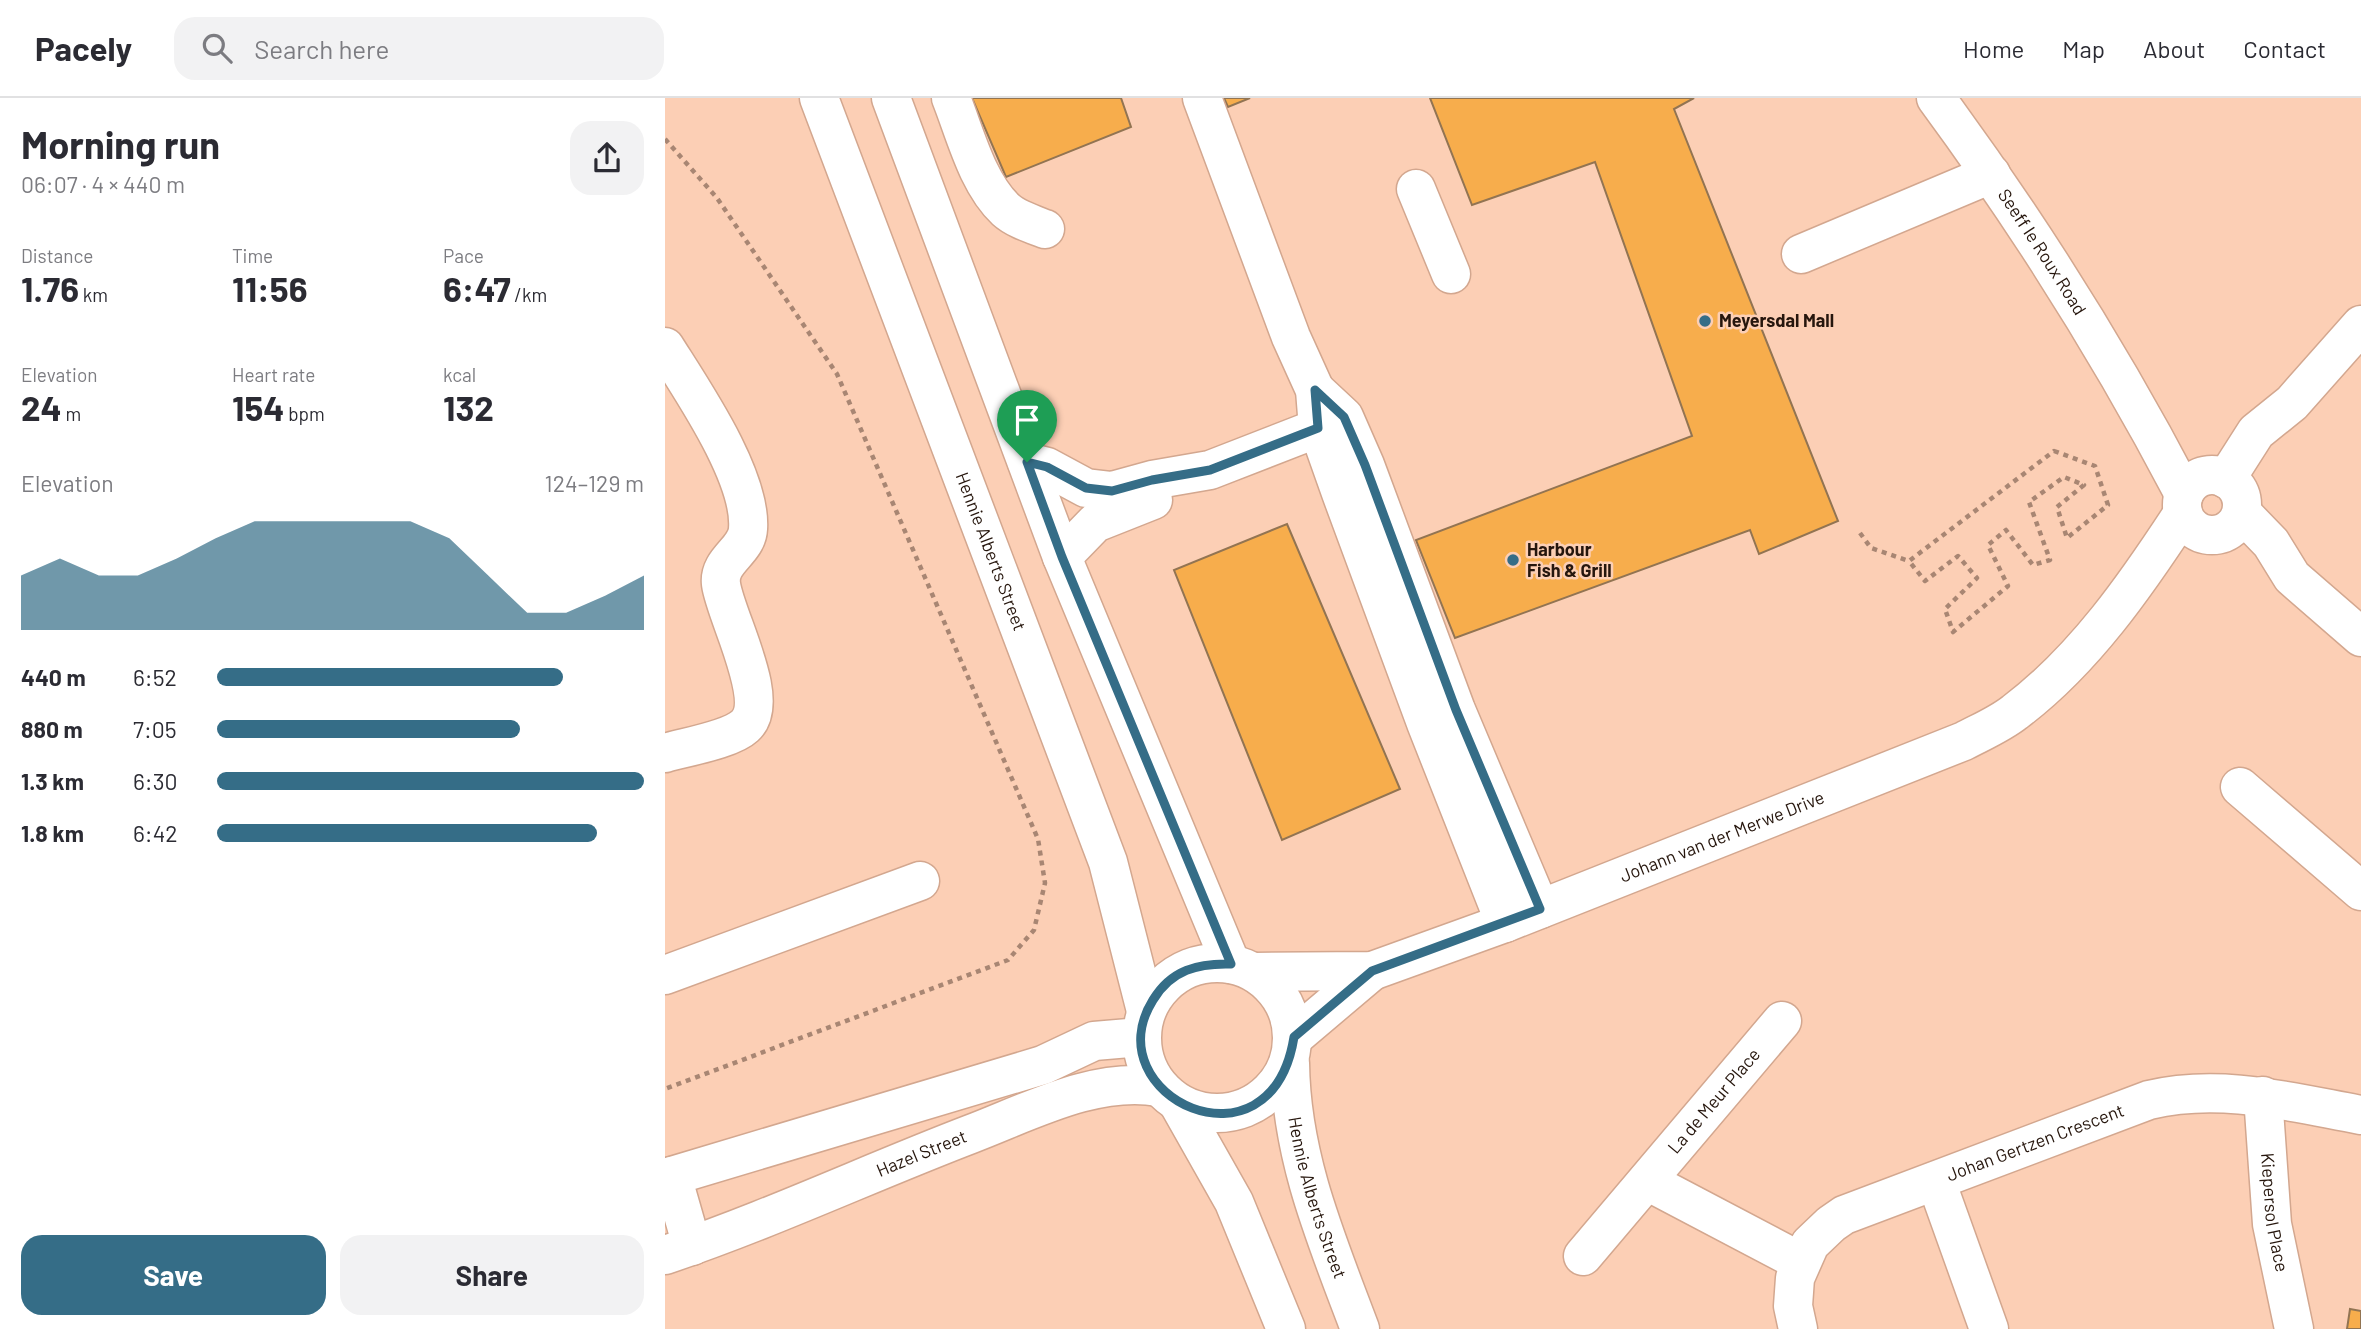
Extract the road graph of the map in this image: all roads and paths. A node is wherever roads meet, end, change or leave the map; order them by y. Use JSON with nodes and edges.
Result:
{"nodes":[{"id":1,"x":819,"y":98,"type":"edge"},
{"id":2,"x":891,"y":98,"type":"edge"},
{"id":3,"x":951,"y":98,"type":"edge"},
{"id":4,"x":1202,"y":98,"type":"edge"},
{"id":5,"x":1936,"y":98,"type":"edge"},
{"id":6,"x":665,"y":139,"type":"edge"},
{"id":7,"x":1991,"y":174,"type":"junction"},
{"id":8,"x":1416,"y":189,"type":"dead end"},
{"id":9,"x":1045,"y":229,"type":"dead end"},
{"id":10,"x":1801,"y":254,"type":"dead end"},
{"id":11,"x":1451,"y":274,"type":"dead end"},
{"id":12,"x":2361,"y":325,"type":"edge"},
{"id":13,"x":665,"y":347,"type":"edge"},
{"id":14,"x":1315,"y":390,"type":"junction"},
{"id":15,"x":1318,"y":428,"type":"junction"},
{"id":16,"x":1027,"y":462,"type":"junction"},
{"id":17,"x":1210,"y":470,"type":"junction"},
{"id":18,"x":2215,"y":505,"type":"junction"},
{"id":19,"x":1860,"y":533,"type":"dead end"},
{"id":20,"x":1062,"y":557,"type":"junction"},
{"id":21,"x":1909,"y":561,"type":"junction"},
{"id":22,"x":2361,"y":637,"type":"edge"},
{"id":23,"x":665,"y":753,"type":"edge"},
{"id":24,"x":2240,"y":787,"type":"dead end"},
{"id":25,"x":920,"y":881,"type":"dead end"},
{"id":26,"x":2361,"y":891,"type":"edge"},
{"id":27,"x":1522,"y":916,"type":"junction"},
{"id":28,"x":1243,"y":968,"type":"junction"},
{"id":29,"x":1372,"y":971,"type":"junction"},
{"id":30,"x":665,"y":975,"type":"edge"},
{"id":31,"x":1783,"y":1021,"type":"dead end"},
{"id":32,"x":1144,"y":1024,"type":"junction"},
{"id":33,"x":1292,"y":1050,"type":"junction"},
{"id":34,"x":665,"y":1089,"type":"edge"},
{"id":35,"x":1168,"y":1095,"type":"junction"},
{"id":36,"x":2263,"y":1096,"type":"junction"},
{"id":37,"x":2361,"y":1115,"type":"edge"},
{"id":38,"x":668,"y":1177,"type":"edge"},
{"id":39,"x":1647,"y":1181,"type":"junction"},
{"id":40,"x":1936,"y":1181,"type":"junction"},
{"id":41,"x":679,"y":1251,"type":"edge"},
{"id":42,"x":1583,"y":1256,"type":"dead end"},
{"id":43,"x":1801,"y":1262,"type":"junction"},
{"id":44,"x":1286,"y":1329,"type":"edge"},
{"id":45,"x":1360,"y":1329,"type":"edge"},
{"id":46,"x":1798,"y":1329,"type":"edge"},
{"id":47,"x":1989,"y":1329,"type":"edge"},
{"id":48,"x":2294,"y":1329,"type":"edge"}],
"edges":[{"from":1,"to":32,"type":"street","name":"Hennie Alberts Street"},
{"from":2,"to":16,"type":"street","name":"Hennie Alberts Street"},
{"from":3,"to":9,"type":"street"},
{"from":4,"to":14,"type":"street"},
{"from":5,"to":7,"type":"street","name":"Seeff le Roux Road"},
{"from":6,"to":34,"type":"path"},
{"from":7,"to":10,"type":"street"},
{"from":7,"to":18,"type":"street","name":"Seeff le Roux Road"},
{"from":8,"to":11,"type":"street"},
{"from":12,"to":18,"type":"street","name":"Johann van der Merwe Drive"},
{"from":13,"to":23,"type":"street"},
{"from":14,"to":15,"type":"street"},
{"from":14,"to":27,"type":"street"},
{"from":15,"to":17,"type":"street"},
{"from":15,"to":27,"type":"street"},
{"from":16,"to":17,"type":"street"},
{"from":16,"to":20,"type":"street","name":"Hennie Alberts Street"},
{"from":17,"to":20,"type":"street"},
{"from":18,"to":22,"type":"street","name":"Seeff le Roux Road"},
{"from":18,"to":27,"type":"street","name":"Johann van der Merwe Drive"},
{"from":19,"to":21,"type":"path"},
{"from":20,"to":28,"type":"street","name":"Hennie Alberts Street"},
{"from":21,"to":21,"type":"path"},
{"from":24,"to":26,"type":"street"},
{"from":25,"to":30,"type":"street"},
{"from":27,"to":29,"type":"street","name":"Johann van der Merwe Drive"},
{"from":28,"to":29,"type":"street","name":"Johann van der Merwe Drive"},
{"from":28,"to":32,"type":"street"},
{"from":28,"to":33,"type":"street","name":"Hennie Alberts Street"},
{"from":29,"to":33,"type":"street"},
{"from":31,"to":39,"type":"street","name":"La de Meur Place"},
{"from":32,"to":35,"type":"street","name":"Hennie Alberts Street"},
{"from":32,"to":38,"type":"street","name":"Hazel Street"},
{"from":33,"to":35,"type":"street"},
{"from":33,"to":45,"type":"street","name":"Hennie Alberts Street"},
{"from":35,"to":41,"type":"street","name":"Hazel Street"},
{"from":35,"to":44,"type":"street","name":"Hennie Alberts Street"},
{"from":36,"to":37,"type":"street","name":"Johan Gertzen Crescent"},
{"from":36,"to":40,"type":"street","name":"Johan Gertzen Crescent"},
{"from":36,"to":48,"type":"street","name":"Kiepersol Place"},
{"from":38,"to":41,"type":"street","name":"Hazel Street"},
{"from":39,"to":42,"type":"street","name":"La de Meur Place"},
{"from":39,"to":43,"type":"street"},
{"from":40,"to":43,"type":"street","name":"Johan Gertzen Crescent"},
{"from":40,"to":47,"type":"street"},
{"from":43,"to":46,"type":"street","name":"Johan Gertzen Crescent"}]}
